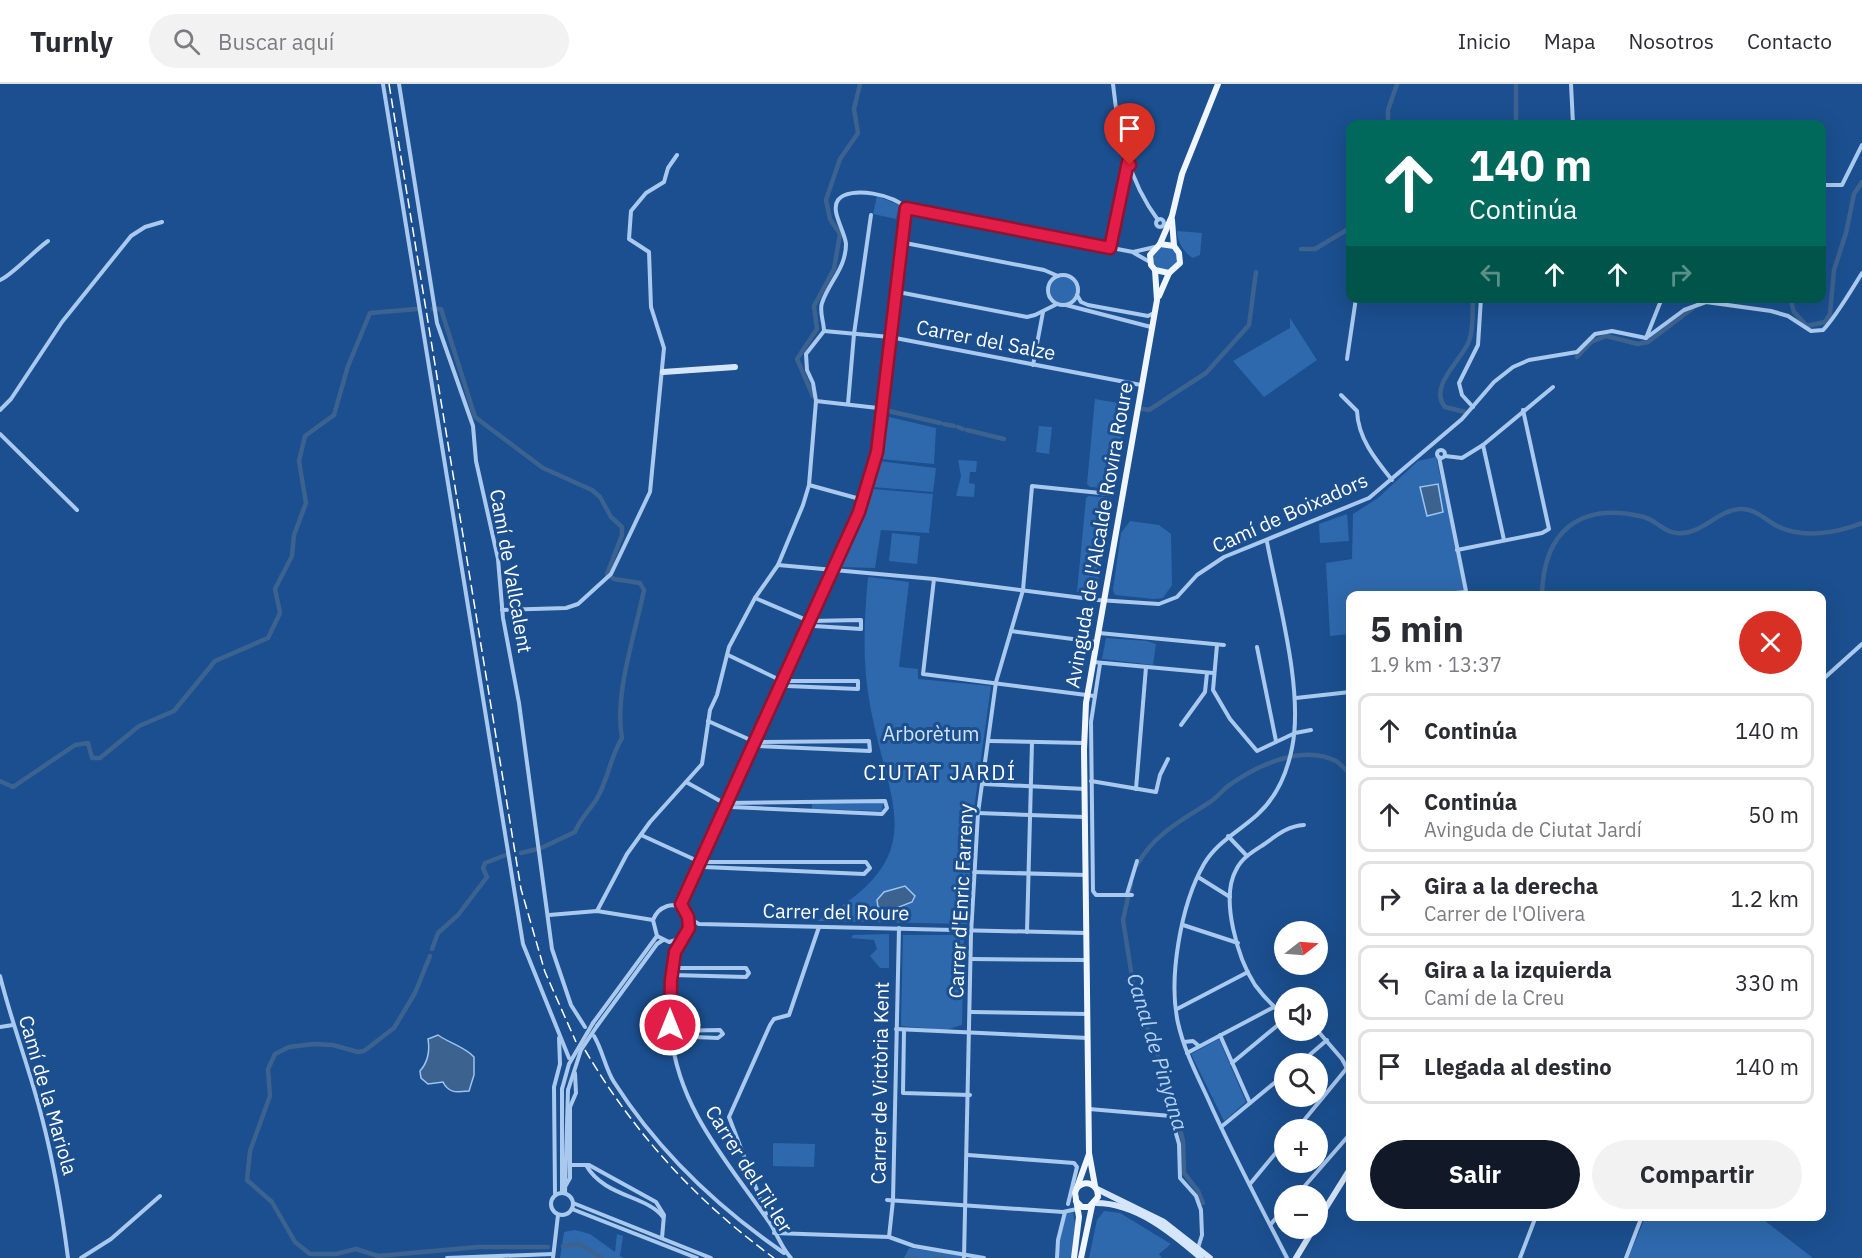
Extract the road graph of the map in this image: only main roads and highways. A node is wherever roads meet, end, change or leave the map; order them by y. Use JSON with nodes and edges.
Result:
{"nodes":[{"id":1,"x":1218,"y":84,"type":"edge"},
{"id":2,"x":1172,"y":216,"type":"junction"},
{"id":3,"x":1157,"y":246,"type":"junction"},
{"id":4,"x":1174,"y":246,"type":"junction"},
{"id":5,"x":1155,"y":270,"type":"junction"},
{"id":6,"x":1169,"y":273,"type":"junction"},
{"id":7,"x":1157,"y":300,"type":"junction"},
{"id":8,"x":1089,"y":1153,"type":"junction"},
{"id":9,"x":1096,"y":1188,"type":"junction"},
{"id":10,"x":1076,"y":1190,"type":"junction"},
{"id":11,"x":1076,"y":1201,"type":"junction"},
{"id":12,"x":1092,"y":1205,"type":"junction"},
{"id":13,"x":1074,"y":1258,"type":"edge"},
{"id":14,"x":1081,"y":1258,"type":"edge"}],
"edges":[{"from":1,"to":2,"type":"main road"},
{"from":2,"to":3,"type":"main road"},
{"from":2,"to":4,"type":"main road"},
{"from":3,"to":4,"type":"main road"},
{"from":3,"to":5,"type":"main road"},
{"from":4,"to":6,"type":"main road"},
{"from":5,"to":6,"type":"main road"},
{"from":5,"to":7,"type":"main road"},
{"from":6,"to":7,"type":"main road"},
{"from":7,"to":8,"type":"main road","name":"Avinguda de l'Alcalde Rovira Roure"},
{"from":8,"to":9,"type":"main road","name":"Avinguda de l'Alcalde Rovira Roure"},
{"from":8,"to":10,"type":"main road","name":"Avinguda de l'Alcalde Rovira Roure"},
{"from":9,"to":10,"type":"main road"},
{"from":9,"to":12,"type":"main road","name":"Avinguda de l'Alcalde Rovira Roure"},
{"from":10,"to":11,"type":"main road"},
{"from":11,"to":12,"type":"main road"},
{"from":11,"to":13,"type":"main road"},
{"from":12,"to":14,"type":"main road"}]}
